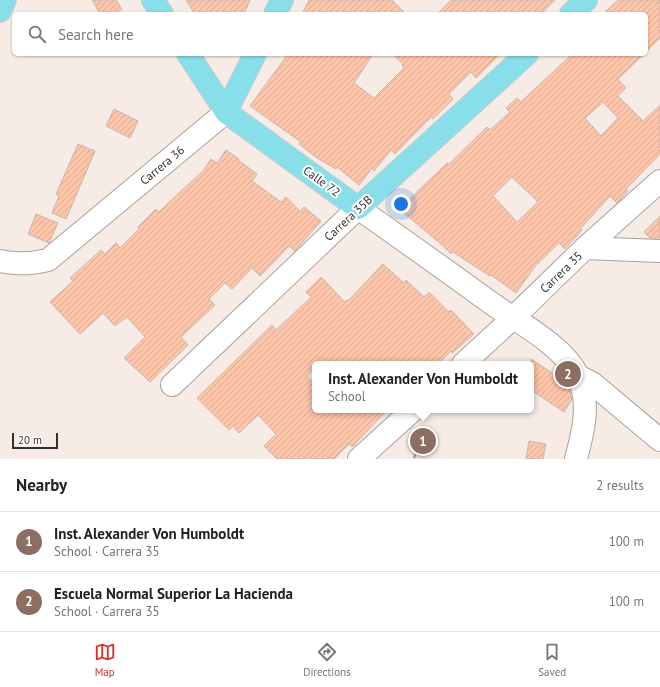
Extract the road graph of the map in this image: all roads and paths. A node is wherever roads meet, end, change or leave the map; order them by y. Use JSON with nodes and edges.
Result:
{"nodes":[{"id":1,"x":5,"y":0,"type":"edge"},
{"id":2,"x":153,"y":0,"type":"edge"},
{"id":3,"x":282,"y":0,"type":"edge"},
{"id":4,"x":586,"y":0,"type":"edge"},
{"id":5,"x":0,"y":11,"type":"edge"},
{"id":6,"x":161,"y":12,"type":"edge"},
{"id":7,"x":276,"y":12,"type":"edge"},
{"id":8,"x":573,"y":12,"type":"edge"},
{"id":9,"x":189,"y":56,"type":"edge"},
{"id":10,"x":254,"y":56,"type":"edge"},
{"id":11,"x":525,"y":56,"type":"edge"},
{"id":12,"x":226,"y":112,"type":"junction"},
{"id":13,"x":660,"y":181,"type":"edge"},
{"id":14,"x":358,"y":208,"type":"junction"},
{"id":15,"x":585,"y":248,"type":"junction"},
{"id":16,"x":660,"y":251,"type":"edge"},
{"id":17,"x":0,"y":261,"type":"edge"},
{"id":18,"x":513,"y":318,"type":"junction"},
{"id":19,"x":466,"y":361,"type":"edge"},
{"id":20,"x":578,"y":376,"type":"junction"},
{"id":21,"x":172,"y":385,"type":"dead end"},
{"id":22,"x":410,"y":413,"type":"edge"},
{"id":23,"x":660,"y":440,"type":"edge"},
{"id":24,"x":359,"y":459,"type":"edge"},
{"id":25,"x":576,"y":459,"type":"edge"}],
"edges":[{"from":1,"to":5,"type":"main road"},
{"from":2,"to":6,"type":"main road"},
{"from":3,"to":7,"type":"main road"},
{"from":4,"to":8,"type":"main road"},
{"from":9,"to":12,"type":"main road","name":"Calle 72"},
{"from":10,"to":12,"type":"main road","name":"Carrera 36"},
{"from":11,"to":14,"type":"main road","name":"Carrera 35B"},
{"from":12,"to":14,"type":"main road","name":"Calle 72"},
{"from":12,"to":17,"type":"street","name":"Carrera 36"},
{"from":13,"to":15,"type":"street","name":"Carrera 35"},
{"from":14,"to":18,"type":"street","name":"Calle 72"},
{"from":14,"to":21,"type":"street","name":"Carrera 35B"},
{"from":15,"to":16,"type":"street"},
{"from":15,"to":18,"type":"street","name":"Carrera 35"},
{"from":18,"to":19,"type":"street","name":"Carrera 35"},
{"from":18,"to":20,"type":"street","name":"Calle 72"},
{"from":20,"to":23,"type":"street"},
{"from":20,"to":25,"type":"street"},
{"from":22,"to":24,"type":"street"}]}
